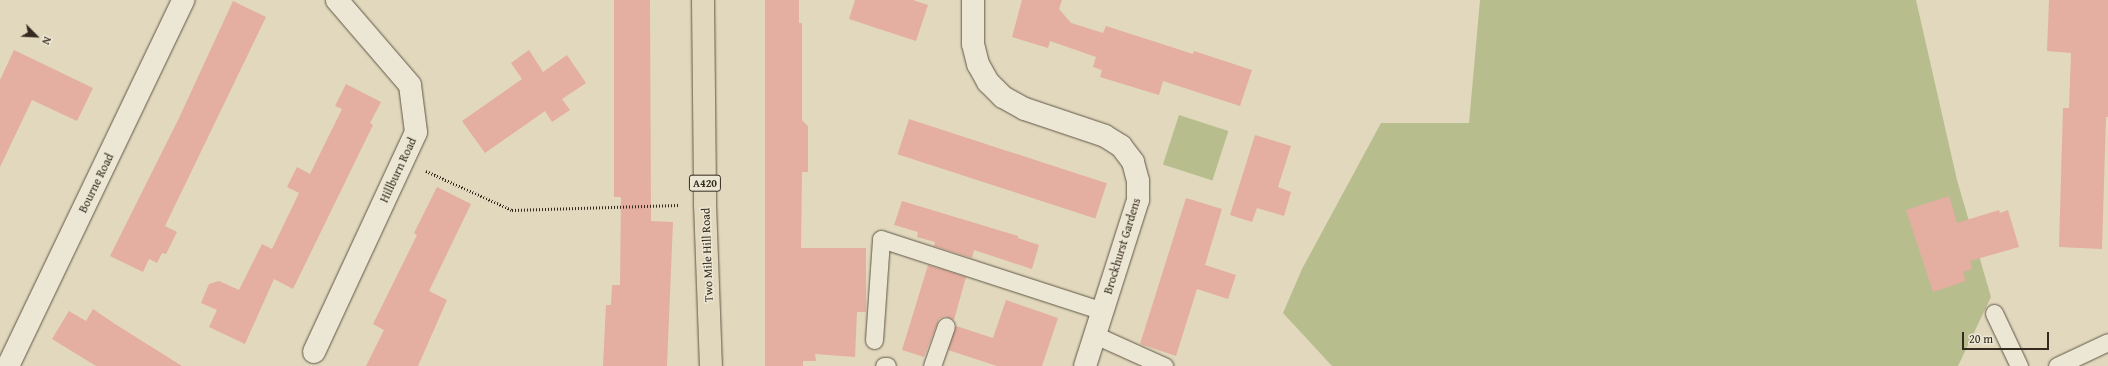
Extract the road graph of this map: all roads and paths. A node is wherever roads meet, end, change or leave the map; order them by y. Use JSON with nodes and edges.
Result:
{"nodes":[{"id":1,"x":183,"y":0,"type":"edge"},
{"id":2,"x":337,"y":0,"type":"edge"},
{"id":3,"x":704,"y":0,"type":"edge"},
{"id":4,"x":973,"y":0,"type":"edge"},
{"id":5,"x":403,"y":160,"type":"junction"},
{"id":6,"x":705,"y":204,"type":"junction"},
{"id":7,"x":1102,"y":311,"type":"junction"},
{"id":8,"x":1994,"y":313,"type":"dead end"},
{"id":9,"x":946,"y":326,"type":"dead end"},
{"id":10,"x":1094,"y":335,"type":"junction"},
{"id":11,"x":874,"y":340,"type":"dead end"},
{"id":12,"x":2108,"y":342,"type":"edge"},
{"id":13,"x":314,"y":352,"type":"dead end"},
{"id":14,"x":8,"y":366,"type":"edge"},
{"id":15,"x":712,"y":366,"type":"edge"},
{"id":16,"x":884,"y":366,"type":"edge"},
{"id":17,"x":888,"y":366,"type":"edge"},
{"id":18,"x":932,"y":366,"type":"edge"},
{"id":19,"x":1085,"y":366,"type":"edge"},
{"id":20,"x":1164,"y":366,"type":"edge"},
{"id":21,"x":2019,"y":366,"type":"edge"},
{"id":22,"x":2057,"y":366,"type":"edge"}],
"edges":[{"from":1,"to":14,"type":"street","name":"Bourne Road"},
{"from":2,"to":5,"type":"street","name":"Hillburn Road"},
{"from":3,"to":6,"type":"main road","name":"Two Mile Hill Road","number":"A420"},
{"from":4,"to":7,"type":"street","name":"Brockhurst Gardens"},
{"from":5,"to":6,"type":"path"},
{"from":5,"to":13,"type":"street","name":"Hillburn Road"},
{"from":6,"to":15,"type":"main road","name":"Two Mile Hill Road","number":"A420"},
{"from":7,"to":10,"type":"street","name":"Brockhurst Gardens"},
{"from":7,"to":11,"type":"lane"},
{"from":8,"to":21,"type":"lane"},
{"from":9,"to":18,"type":"lane"},
{"from":10,"to":19,"type":"street","name":"Brockhurst Gardens"},
{"from":10,"to":20,"type":"lane"},
{"from":12,"to":22,"type":"lane"},
{"from":16,"to":17,"type":"lane"}]}
